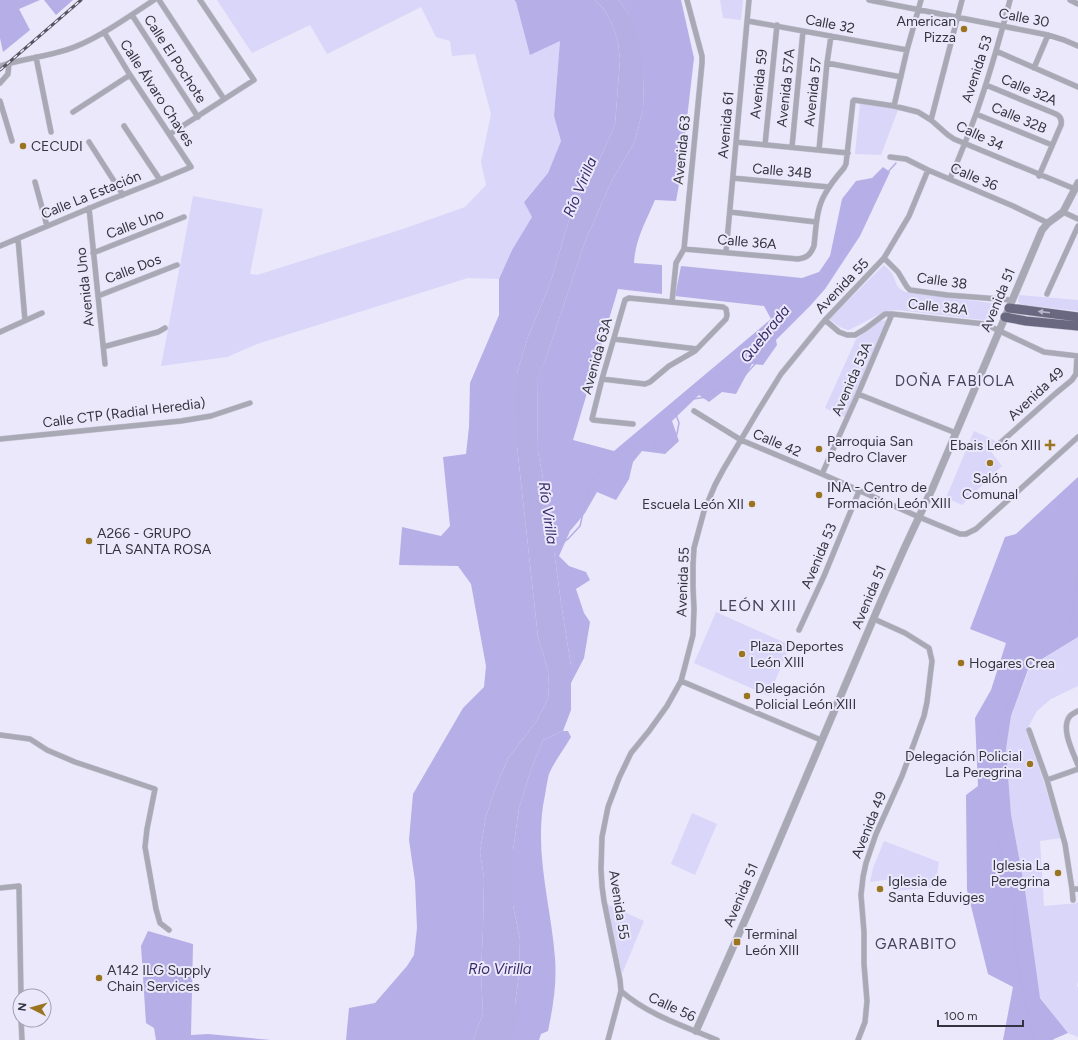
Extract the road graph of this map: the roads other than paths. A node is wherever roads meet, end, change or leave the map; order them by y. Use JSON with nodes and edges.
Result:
{"nodes":[{"id":1,"x":154,"y":0,"type":"edge"},
{"id":2,"x":159,"y":0,"type":"edge"},
{"id":3,"x":200,"y":0,"type":"edge"},
{"id":4,"x":687,"y":0,"type":"edge"},
{"id":5,"x":749,"y":0,"type":"edge"},
{"id":6,"x":869,"y":0,"type":"edge"},
{"id":7,"x":921,"y":0,"type":"edge"},
{"id":8,"x":962,"y":0,"type":"edge"},
{"id":9,"x":1010,"y":0,"type":"edge"},
{"id":10,"x":1070,"y":0,"type":"edge"},
{"id":11,"x":879,"y":1,"type":"edge"},
{"id":12,"x":1078,"y":4,"type":"edge"},
{"id":13,"x":919,"y":10,"type":"junction"},
{"id":14,"x":132,"y":15,"type":"junction"},
{"id":15,"x":957,"y":17,"type":"junction"},
{"id":16,"x":748,"y":21,"type":"junction"},
{"id":17,"x":777,"y":26,"type":"junction"},
{"id":18,"x":1003,"y":26,"type":"junction"},
{"id":19,"x":803,"y":31,"type":"junction"},
{"id":20,"x":104,"y":32,"type":"junction"},
{"id":21,"x":1048,"y":35,"type":"junction"},
{"id":22,"x":831,"y":36,"type":"junction"},
{"id":23,"x":1078,"y":46,"type":"edge"},
{"id":24,"x":908,"y":50,"type":"junction"},
{"id":25,"x":996,"y":51,"type":"junction"},
{"id":26,"x":36,"y":57,"type":"junction"},
{"id":27,"x":9,"y":63,"type":"junction"},
{"id":28,"x":827,"y":63,"type":"junction"},
{"id":29,"x":0,"y":66,"type":"edge"},
{"id":30,"x":1034,"y":68,"type":"junction"},
{"id":31,"x":130,"y":75,"type":"junction"},
{"id":32,"x":901,"y":77,"type":"junction"},
{"id":33,"x":0,"y":83,"type":"edge"},
{"id":34,"x":986,"y":85,"type":"junction"},
{"id":35,"x":1078,"y":87,"type":"edge"},
{"id":36,"x":224,"y":99,"type":"junction"},
{"id":37,"x":0,"y":102,"type":"edge"},
{"id":38,"x":894,"y":106,"type":"junction"},
{"id":39,"x":73,"y":112,"type":"dead end"},
{"id":40,"x":976,"y":114,"type":"junction"},
{"id":41,"x":198,"y":116,"type":"junction"},
{"id":42,"x":931,"y":120,"type":"junction"},
{"id":43,"x":124,"y":126,"type":"dead end"},
{"id":44,"x":51,"y":132,"type":"dead end"},
{"id":45,"x":170,"y":134,"type":"junction"},
{"id":46,"x":12,"y":141,"type":"dead end"},
{"id":47,"x":89,"y":142,"type":"dead end"},
{"id":48,"x":736,"y":142,"type":"junction"},
{"id":49,"x":964,"y":144,"type":"junction"},
{"id":50,"x":765,"y":145,"type":"junction"},
{"id":51,"x":1052,"y":145,"type":"junction"},
{"id":52,"x":792,"y":147,"type":"junction"},
{"id":53,"x":819,"y":150,"type":"junction"},
{"id":54,"x":848,"y":153,"type":"junction"},
{"id":55,"x":890,"y":157,"type":"dead end"},
{"id":56,"x":191,"y":166,"type":"joint"},
{"id":57,"x":928,"y":170,"type":"junction"},
{"id":58,"x":1039,"y":176,"type":"junction"},
{"id":59,"x":733,"y":178,"type":"junction"},
{"id":60,"x":950,"y":179,"type":"junction"},
{"id":61,"x":160,"y":180,"type":"junction"},
{"id":62,"x":35,"y":182,"type":"dead end"},
{"id":63,"x":1076,"y":186,"type":"edge"},
{"id":64,"x":829,"y":187,"type":"junction"},
{"id":65,"x":123,"y":195,"type":"junction"},
{"id":66,"x":89,"y":208,"type":"junction"},
{"id":67,"x":730,"y":212,"type":"junction"},
{"id":68,"x":1063,"y":212,"type":"junction"},
{"id":69,"x":184,"y":217,"type":"dead end"},
{"id":70,"x":1078,"y":219,"type":"edge"},
{"id":71,"x":816,"y":222,"type":"junction"},
{"id":72,"x":1048,"y":223,"type":"junction"},
{"id":73,"x":47,"y":226,"type":"junction"},
{"id":74,"x":1078,"y":226,"type":"edge"},
{"id":75,"x":18,"y":239,"type":"junction"},
{"id":76,"x":0,"y":246,"type":"edge"},
{"id":77,"x":684,"y":249,"type":"junction"},
{"id":78,"x":726,"y":252,"type":"junction"},
{"id":79,"x":93,"y":253,"type":"junction"},
{"id":80,"x":884,"y":258,"type":"junction"},
{"id":81,"x":177,"y":265,"type":"dead end"},
{"id":82,"x":1047,"y":294,"type":"dead end"},
{"id":83,"x":98,"y":296,"type":"junction"},
{"id":84,"x":672,"y":302,"type":"junction"},
{"id":85,"x":1011,"y":304,"type":"junction"},
{"id":86,"x":42,"y":313,"type":"dead end"},
{"id":87,"x":892,"y":314,"type":"junction"},
{"id":88,"x":1005,"y":317,"type":"junction"},
{"id":89,"x":1078,"y":317,"type":"edge"},
{"id":90,"x":25,"y":320,"type":"junction"},
{"id":91,"x":825,"y":320,"type":"junction"},
{"id":92,"x":1026,"y":321,"type":"junction"},
{"id":93,"x":1078,"y":326,"type":"edge"},
{"id":94,"x":165,"y":328,"type":"dead end"},
{"id":95,"x":1000,"y":330,"type":"junction"},
{"id":96,"x":1078,"y":331,"type":"edge"},
{"id":97,"x":0,"y":332,"type":"edge"},
{"id":98,"x":614,"y":339,"type":"junction"},
{"id":99,"x":103,"y":347,"type":"junction"},
{"id":100,"x":697,"y":349,"type":"junction"},
{"id":101,"x":1077,"y":356,"type":"edge"},
{"id":102,"x":105,"y":364,"type":"dead end"},
{"id":103,"x":602,"y":379,"type":"junction"},
{"id":104,"x":858,"y":394,"type":"junction"},
{"id":105,"x":250,"y":403,"type":"dead end"},
{"id":106,"x":694,"y":411,"type":"dead end"},
{"id":107,"x":633,"y":424,"type":"dead end"},
{"id":108,"x":956,"y":433,"type":"junction"},
{"id":109,"x":1078,"y":437,"type":"edge"},
{"id":110,"x":0,"y":439,"type":"edge"},
{"id":111,"x":741,"y":440,"type":"junction"},
{"id":112,"x":999,"y":444,"type":"dead end"},
{"id":113,"x":822,"y":474,"type":"junction"},
{"id":114,"x":859,"y":491,"type":"junction"},
{"id":115,"x":919,"y":518,"type":"junction"},
{"id":116,"x":874,"y":619,"type":"junction"},
{"id":117,"x":799,"y":630,"type":"dead end"},
{"id":118,"x":681,"y":680,"type":"junction"},
{"id":119,"x":1078,"y":711,"type":"edge"},
{"id":120,"x":1030,"y":730,"type":"dead end"},
{"id":121,"x":0,"y":735,"type":"edge"},
{"id":122,"x":821,"y":740,"type":"junction"},
{"id":123,"x":1078,"y":765,"type":"edge"},
{"id":124,"x":1078,"y":769,"type":"edge"},
{"id":125,"x":1047,"y":780,"type":"junction"},
{"id":126,"x":0,"y":888,"type":"edge"},
{"id":127,"x":1075,"y":889,"type":"edge"},
{"id":128,"x":1073,"y":900,"type":"dead end"},
{"id":129,"x":169,"y":930,"type":"dead end"},
{"id":130,"x":21,"y":988,"type":"edge"},
{"id":131,"x":621,"y":991,"type":"junction"},
{"id":132,"x":22,"y":1028,"type":"edge"},
{"id":133,"x":696,"y":1031,"type":"junction"},
{"id":134,"x":22,"y":1040,"type":"edge"},
{"id":135,"x":608,"y":1040,"type":"edge"},
{"id":136,"x":717,"y":1040,"type":"edge"},
{"id":137,"x":858,"y":1040,"type":"edge"}],
"edges":[{"from":1,"to":14,"type":"street"},
{"from":2,"to":36,"type":"street"},
{"from":3,"to":36,"type":"street"},
{"from":4,"to":77,"type":"street","name":"Avenida 63"},
{"from":5,"to":16,"type":"street","name":"Avenida 61"},
{"from":6,"to":11,"type":"street","name":"Calle 30"},
{"from":7,"to":13,"type":"street"},
{"from":8,"to":15,"type":"street"},
{"from":9,"to":18,"type":"street","name":"Avenida 53"},
{"from":10,"to":12,"type":"street"},
{"from":11,"to":13,"type":"street","name":"Calle 30"},
{"from":13,"to":15,"type":"street","name":"Calle 30"},
{"from":13,"to":24,"type":"street"},
{"from":14,"to":20,"type":"street"},
{"from":14,"to":41,"type":"street","name":"Calle El Pochote"},
{"from":15,"to":18,"type":"street","name":"Calle 30"},
{"from":15,"to":42,"type":"street"},
{"from":16,"to":17,"type":"street","name":"Calle 32"},
{"from":16,"to":48,"type":"street","name":"Avenida 61"},
{"from":17,"to":19,"type":"street","name":"Calle 32"},
{"from":17,"to":50,"type":"street","name":"Avenida 59"},
{"from":18,"to":21,"type":"street","name":"Calle 30"},
{"from":18,"to":25,"type":"street","name":"Avenida 53"},
{"from":19,"to":22,"type":"street","name":"Calle 32"},
{"from":19,"to":52,"type":"street","name":"Avenida 57A"},
{"from":20,"to":26,"type":"street"},
{"from":20,"to":31,"type":"street","name":"Calle Álvaro Chaves"},
{"from":21,"to":23,"type":"street","name":"Calle 30"},
{"from":21,"to":30,"type":"street"},
{"from":22,"to":24,"type":"street","name":"Calle 32"},
{"from":22,"to":28,"type":"street","name":"Avenida 57"},
{"from":24,"to":32,"type":"street"},
{"from":25,"to":30,"type":"street"},
{"from":25,"to":34,"type":"street","name":"Avenida 53"},
{"from":26,"to":27,"type":"street"},
{"from":26,"to":44,"type":"street"},
{"from":27,"to":29,"type":"street"},
{"from":27,"to":33,"type":"street"},
{"from":28,"to":32,"type":"street"},
{"from":28,"to":53,"type":"street","name":"Avenida 57"},
{"from":30,"to":35,"type":"street"},
{"from":31,"to":39,"type":"street"},
{"from":31,"to":45,"type":"street","name":"Calle Álvaro Chaves"},
{"from":32,"to":38,"type":"street"},
{"from":34,"to":40,"type":"street","name":"Avenida 53"},
{"from":34,"to":51,"type":"street","name":"Calle 32A"},
{"from":36,"to":41,"type":"street"},
{"from":37,"to":46,"type":"street"},
{"from":38,"to":42,"type":"street","name":"Calle 34"},
{"from":38,"to":54,"type":"street","name":"Calle 34"},
{"from":40,"to":49,"type":"street","name":"Avenida 53"},
{"from":40,"to":51,"type":"street","name":"Calle 32B"},
{"from":41,"to":45,"type":"street"},
{"from":42,"to":49,"type":"street","name":"Calle 34"},
{"from":43,"to":61,"type":"street"},
{"from":45,"to":56,"type":"street","name":"Calle Álvaro Chaves"},
{"from":47,"to":65,"type":"street"},
{"from":48,"to":50,"type":"street"},
{"from":48,"to":59,"type":"street","name":"Avenida 61"},
{"from":49,"to":58,"type":"street","name":"Calle 34"},
{"from":49,"to":60,"type":"street","name":"Avenida 53"},
{"from":50,"to":52,"type":"street"},
{"from":51,"to":58,"type":"street"},
{"from":52,"to":53,"type":"street"},
{"from":53,"to":54,"type":"street"},
{"from":54,"to":64,"type":"street"},
{"from":55,"to":57,"type":"street","name":"Calle 36"},
{"from":56,"to":61,"type":"street","name":"Calle La Estación"},
{"from":57,"to":60,"type":"street","name":"Calle 36"},
{"from":57,"to":80,"type":"street","name":"Avenida 55"},
{"from":58,"to":63,"type":"street","name":"Calle 34"},
{"from":59,"to":64,"type":"street","name":"Calle 34B"},
{"from":59,"to":67,"type":"street","name":"Avenida 61"},
{"from":60,"to":72,"type":"street","name":"Calle 36"},
{"from":61,"to":65,"type":"street","name":"Calle La Estación"},
{"from":62,"to":73,"type":"street"},
{"from":63,"to":68,"type":"street","name":"Avenida 51"},
{"from":64,"to":71,"type":"street"},
{"from":65,"to":66,"type":"street","name":"Calle La Estación"},
{"from":66,"to":73,"type":"street","name":"Calle La Estación"},
{"from":66,"to":79,"type":"street","name":"Avenida Uno"},
{"from":67,"to":71,"type":"street"},
{"from":67,"to":78,"type":"street","name":"Avenida 61"},
{"from":68,"to":70,"type":"street"},
{"from":68,"to":72,"type":"street","name":"Avenida 51"},
{"from":69,"to":79,"type":"street","name":"Calle Uno"},
{"from":71,"to":78,"type":"street","name":"Calle 36A"},
{"from":72,"to":85,"type":"street","name":"Avenida 51"},
{"from":73,"to":75,"type":"street","name":"Calle La Estación"},
{"from":74,"to":82,"type":"street"},
{"from":75,"to":76,"type":"street","name":"Calle La Estación"},
{"from":75,"to":90,"type":"street"},
{"from":77,"to":78,"type":"street","name":"Calle 36A"},
{"from":77,"to":84,"type":"street","name":"Avenida 63"},
{"from":79,"to":83,"type":"street","name":"Avenida Uno"},
{"from":80,"to":85,"type":"street","name":"Calle 38"},
{"from":80,"to":91,"type":"street","name":"Avenida 55"},
{"from":81,"to":83,"type":"street","name":"Calle Dos"},
{"from":83,"to":99,"type":"street","name":"Avenida Uno"},
{"from":84,"to":98,"type":"street","name":"Avenida 63A"},
{"from":84,"to":100,"type":"street"},
{"from":85,"to":88,"type":"street","name":"Avenida 51"},
{"from":89,"to":85,"type":"highway","one_way":true},
{"from":86,"to":90,"type":"street"},
{"from":87,"to":91,"type":"street","name":"Calle 38A"},
{"from":87,"to":95,"type":"street","name":"Calle 38A"},
{"from":87,"to":104,"type":"street","name":"Avenida 53A"},
{"from":88,"to":92,"type":"highway"},
{"from":88,"to":95,"type":"street","name":"Avenida 51"},
{"from":90,"to":97,"type":"street"},
{"from":91,"to":111,"type":"street","name":"Avenida 55"},
{"from":92,"to":93,"type":"highway"},
{"from":92,"to":96,"type":"highway"},
{"from":94,"to":99,"type":"street"},
{"from":95,"to":101,"type":"street","name":"Calle 38A"},
{"from":95,"to":108,"type":"street","name":"Avenida 51"},
{"from":98,"to":100,"type":"street"},
{"from":98,"to":103,"type":"street","name":"Avenida 63A"},
{"from":99,"to":102,"type":"street","name":"Avenida Uno"},
{"from":100,"to":103,"type":"street"},
{"from":101,"to":112,"type":"street","name":"Avenida 49"},
{"from":103,"to":107,"type":"street","name":"Avenida 63A"},
{"from":104,"to":108,"type":"street"},
{"from":104,"to":113,"type":"street","name":"Avenida 53A"},
{"from":105,"to":110,"type":"street","name":"Calle CTP (Radial Heredia)"},
{"from":106,"to":111,"type":"street","name":"Calle 42"},
{"from":108,"to":115,"type":"street","name":"Avenida 51"},
{"from":109,"to":115,"type":"street","name":"Calle 42"},
{"from":111,"to":113,"type":"street","name":"Calle 42"},
{"from":111,"to":118,"type":"street","name":"Avenida 55"},
{"from":113,"to":114,"type":"street","name":"Calle 42"},
{"from":114,"to":115,"type":"street","name":"Calle 42"},
{"from":114,"to":117,"type":"street","name":"Avenida 53"},
{"from":115,"to":116,"type":"street","name":"Avenida 51"},
{"from":116,"to":122,"type":"street","name":"Avenida 51"},
{"from":116,"to":137,"type":"street","name":"Avenida 49"},
{"from":118,"to":122,"type":"street"},
{"from":118,"to":131,"type":"street","name":"Avenida 55"},
{"from":119,"to":123,"type":"street"},
{"from":120,"to":125,"type":"street"},
{"from":121,"to":129,"type":"street"},
{"from":122,"to":133,"type":"street","name":"Avenida 51"},
{"from":124,"to":125,"type":"street"},
{"from":125,"to":127,"type":"street"},
{"from":126,"to":130,"type":"street"},
{"from":127,"to":128,"type":"street"},
{"from":131,"to":133,"type":"street","name":"Calle 56"},
{"from":131,"to":135,"type":"street","name":"Avenida 55"},
{"from":132,"to":134,"type":"street"},
{"from":133,"to":136,"type":"street","name":"Calle 56"}]}
